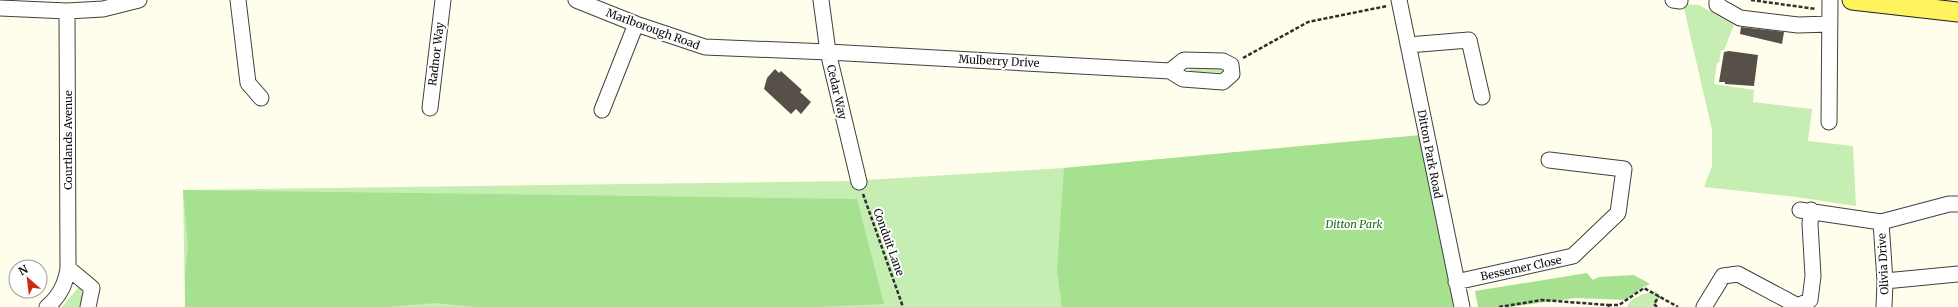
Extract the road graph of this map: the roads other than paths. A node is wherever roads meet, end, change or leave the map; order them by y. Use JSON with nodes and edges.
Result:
{"nodes":[{"id":1,"x":139,"y":0,"type":"edge"},
{"id":2,"x":238,"y":0,"type":"edge"},
{"id":3,"x":443,"y":0,"type":"edge"},
{"id":4,"x":576,"y":0,"type":"edge"},
{"id":5,"x":821,"y":0,"type":"edge"},
{"id":6,"x":1718,"y":0,"type":"edge"},
{"id":7,"x":1830,"y":0,"type":"edge"},
{"id":8,"x":1852,"y":0,"type":"edge"},
{"id":9,"x":1399,"y":2,"type":"edge"},
{"id":10,"x":0,"y":8,"type":"edge"},
{"id":11,"x":68,"y":11,"type":"junction"},
{"id":12,"x":1958,"y":12,"type":"edge"},
{"id":13,"x":636,"y":24,"type":"junction"},
{"id":14,"x":1830,"y":24,"type":"junction"},
{"id":15,"x":1408,"y":45,"type":"junction"},
{"id":16,"x":828,"y":52,"type":"junction"},
{"id":17,"x":1170,"y":71,"type":"junction"},
{"id":18,"x":1482,"y":97,"type":"dead end"},
{"id":19,"x":260,"y":98,"type":"dead end"},
{"id":20,"x":430,"y":108,"type":"dead end"},
{"id":21,"x":602,"y":110,"type":"dead end"},
{"id":22,"x":1829,"y":122,"type":"dead end"},
{"id":23,"x":1549,"y":160,"type":"dead end"},
{"id":24,"x":859,"y":182,"type":"road end"},
{"id":25,"x":1958,"y":204,"type":"edge"},
{"id":26,"x":1881,"y":222,"type":"junction"},
{"id":27,"x":68,"y":268,"type":"junction"},
{"id":28,"x":1958,"y":274,"type":"edge"},
{"id":29,"x":1885,"y":281,"type":"junction"},
{"id":30,"x":1456,"y":282,"type":"junction"},
{"id":31,"x":47,"y":307,"type":"edge"},
{"id":32,"x":88,"y":307,"type":"edge"},
{"id":33,"x":1462,"y":307,"type":"edge"},
{"id":34,"x":1704,"y":307,"type":"edge"},
{"id":35,"x":1884,"y":307,"type":"edge"}],
"edges":[{"from":1,"to":11,"type":"street"},
{"from":2,"to":19,"type":"street"},
{"from":3,"to":20,"type":"street","name":"Radnor Way"},
{"from":4,"to":13,"type":"street","name":"Marlborough Road"},
{"from":5,"to":16,"type":"street","name":"Cedar Way"},
{"from":6,"to":14,"type":"street"},
{"from":7,"to":14,"type":"street"},
{"from":8,"to":12,"type":"main road"},
{"from":9,"to":15,"type":"street","name":"Ditton Park Road"},
{"from":10,"to":11,"type":"street"},
{"from":11,"to":27,"type":"street","name":"Courtlands Avenue"},
{"from":13,"to":16,"type":"street","name":"Marlborough Road"},
{"from":13,"to":21,"type":"street"},
{"from":14,"to":22,"type":"street"},
{"from":15,"to":18,"type":"street"},
{"from":15,"to":30,"type":"street","name":"Ditton Park Road"},
{"from":16,"to":17,"type":"street","name":"Mulberry Drive"},
{"from":16,"to":24,"type":"street","name":"Cedar Way"},
{"from":17,"to":17,"type":"street","name":"Mulberry Drive"},
{"from":23,"to":30,"type":"street","name":"Bessemer Close"},
{"from":25,"to":26,"type":"street"},
{"from":26,"to":29,"type":"street","name":"Olivia Drive"},
{"from":26,"to":34,"type":"street"},
{"from":27,"to":31,"type":"street","name":"Courtlands Avenue"},
{"from":27,"to":32,"type":"street"},
{"from":28,"to":29,"type":"street"},
{"from":29,"to":35,"type":"street","name":"Olivia Drive"},
{"from":30,"to":33,"type":"street","name":"Ditton Park Road"}]}
